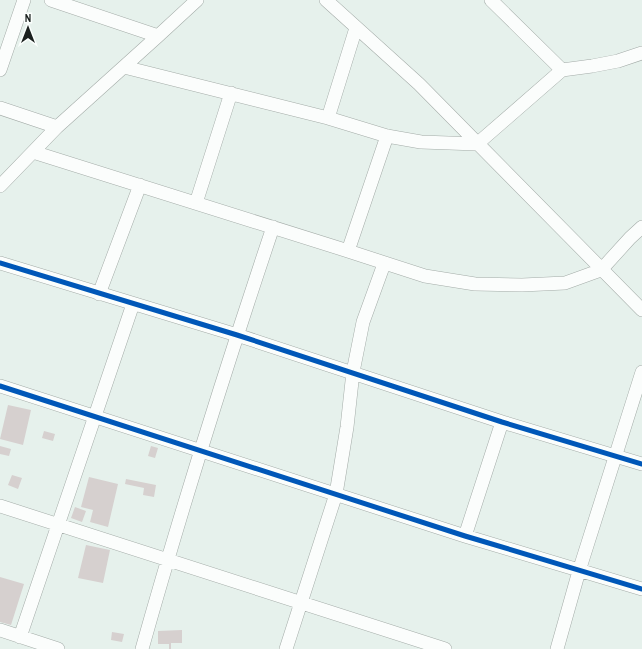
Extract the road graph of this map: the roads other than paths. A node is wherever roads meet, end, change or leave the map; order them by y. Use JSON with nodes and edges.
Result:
{"nodes":[{"id":1,"x":24,"y":0,"type":"edge"},
{"id":2,"x":51,"y":0,"type":"edge"},
{"id":3,"x":197,"y":0,"type":"edge"},
{"id":4,"x":326,"y":0,"type":"edge"},
{"id":5,"x":492,"y":0,"type":"edge"},
{"id":6,"x":356,"y":28,"type":"junction"},
{"id":7,"x":158,"y":36,"type":"junction"},
{"id":8,"x":642,"y":53,"type":"edge"},
{"id":9,"x":124,"y":66,"type":"junction"},
{"id":10,"x":0,"y":70,"type":"edge"},
{"id":11,"x":562,"y":70,"type":"junction"},
{"id":12,"x":231,"y":93,"type":"junction"},
{"id":13,"x":0,"y":108,"type":"edge"},
{"id":14,"x":328,"y":118,"type":"junction"},
{"id":15,"x":57,"y":127,"type":"junction"},
{"id":16,"x":387,"y":136,"type":"junction"},
{"id":17,"x":478,"y":144,"type":"junction"},
{"id":18,"x":34,"y":152,"type":"junction"},
{"id":19,"x":140,"y":185,"type":"junction"},
{"id":20,"x":0,"y":186,"type":"edge"},
{"id":21,"x":196,"y":203,"type":"junction"},
{"id":22,"x":273,"y":227,"type":"junction"},
{"id":23,"x":642,"y":227,"type":"edge"},
{"id":24,"x":348,"y":251,"type":"junction"},
{"id":25,"x":0,"y":263,"type":"edge"},
{"id":26,"x":384,"y":264,"type":"junction"},
{"id":27,"x":601,"y":270,"type":"junction"},
{"id":28,"x":99,"y":294,"type":"junction"},
{"id":29,"x":133,"y":304,"type":"junction"},
{"id":30,"x":642,"y":310,"type":"edge"},
{"id":31,"x":237,"y":335,"type":"junction"},
{"id":32,"x":353,"y":372,"type":"junction"},
{"id":33,"x":642,"y":372,"type":"edge"},
{"id":34,"x":0,"y":386,"type":"edge"},
{"id":35,"x":94,"y":417,"type":"junction"},
{"id":36,"x":502,"y":422,"type":"junction"},
{"id":37,"x":201,"y":451,"type":"junction"},
{"id":38,"x":615,"y":456,"type":"junction"},
{"id":39,"x":642,"y":464,"type":"edge"},
{"id":40,"x":336,"y":494,"type":"junction"},
{"id":41,"x":0,"y":506,"type":"edge"},
{"id":42,"x":58,"y":525,"type":"junction"},
{"id":43,"x":465,"y":536,"type":"junction"},
{"id":44,"x":167,"y":560,"type":"junction"},
{"id":45,"x":579,"y":571,"type":"junction"},
{"id":46,"x":642,"y":589,"type":"edge"},
{"id":47,"x":301,"y":603,"type":"junction"},
{"id":48,"x":0,"y":630,"type":"edge"},
{"id":49,"x":20,"y":637,"type":"junction"},
{"id":50,"x":58,"y":649,"type":"edge"},
{"id":51,"x":142,"y":649,"type":"edge"},
{"id":52,"x":286,"y":649,"type":"edge"},
{"id":53,"x":445,"y":649,"type":"edge"},
{"id":54,"x":556,"y":649,"type":"edge"}],
"edges":[{"from":1,"to":10,"type":"street"},
{"from":2,"to":7,"type":"street"},
{"from":3,"to":7,"type":"street"},
{"from":4,"to":6,"type":"street"},
{"from":5,"to":11,"type":"street"},
{"from":6,"to":14,"type":"street"},
{"from":6,"to":17,"type":"street"},
{"from":7,"to":9,"type":"street"},
{"from":8,"to":11,"type":"street"},
{"from":9,"to":12,"type":"street"},
{"from":9,"to":15,"type":"street"},
{"from":11,"to":17,"type":"street"},
{"from":12,"to":14,"type":"street"},
{"from":12,"to":21,"type":"street"},
{"from":13,"to":15,"type":"street"},
{"from":14,"to":16,"type":"street"},
{"from":15,"to":18,"type":"street"},
{"from":16,"to":17,"type":"street"},
{"from":16,"to":24,"type":"street"},
{"from":17,"to":27,"type":"street"},
{"from":18,"to":19,"type":"street"},
{"from":18,"to":20,"type":"street"},
{"from":19,"to":21,"type":"street"},
{"from":19,"to":28,"type":"street"},
{"from":21,"to":22,"type":"street"},
{"from":22,"to":24,"type":"street"},
{"from":22,"to":31,"type":"street"},
{"from":23,"to":27,"type":"street"},
{"from":24,"to":26,"type":"street"},
{"from":25,"to":28,"type":"street"},
{"from":26,"to":27,"type":"street"},
{"from":26,"to":32,"type":"street"},
{"from":27,"to":30,"type":"street"},
{"from":28,"to":29,"type":"street"},
{"from":29,"to":31,"type":"street"},
{"from":29,"to":35,"type":"street"},
{"from":31,"to":32,"type":"street"},
{"from":31,"to":37,"type":"street"},
{"from":32,"to":36,"type":"street"},
{"from":32,"to":40,"type":"street"},
{"from":33,"to":38,"type":"street"},
{"from":34,"to":35,"type":"street"},
{"from":35,"to":37,"type":"street"},
{"from":35,"to":42,"type":"street"},
{"from":36,"to":38,"type":"street"},
{"from":36,"to":43,"type":"street"},
{"from":37,"to":40,"type":"street"},
{"from":37,"to":44,"type":"street"},
{"from":38,"to":39,"type":"street"},
{"from":38,"to":45,"type":"street"},
{"from":40,"to":43,"type":"street"},
{"from":40,"to":47,"type":"street"},
{"from":41,"to":42,"type":"street"},
{"from":42,"to":44,"type":"street"},
{"from":42,"to":49,"type":"street"},
{"from":43,"to":45,"type":"street"},
{"from":44,"to":47,"type":"street"},
{"from":44,"to":51,"type":"street"},
{"from":45,"to":46,"type":"street"},
{"from":45,"to":54,"type":"street"},
{"from":47,"to":52,"type":"street"},
{"from":47,"to":53,"type":"street"},
{"from":48,"to":49,"type":"street"},
{"from":49,"to":50,"type":"street"}]}
